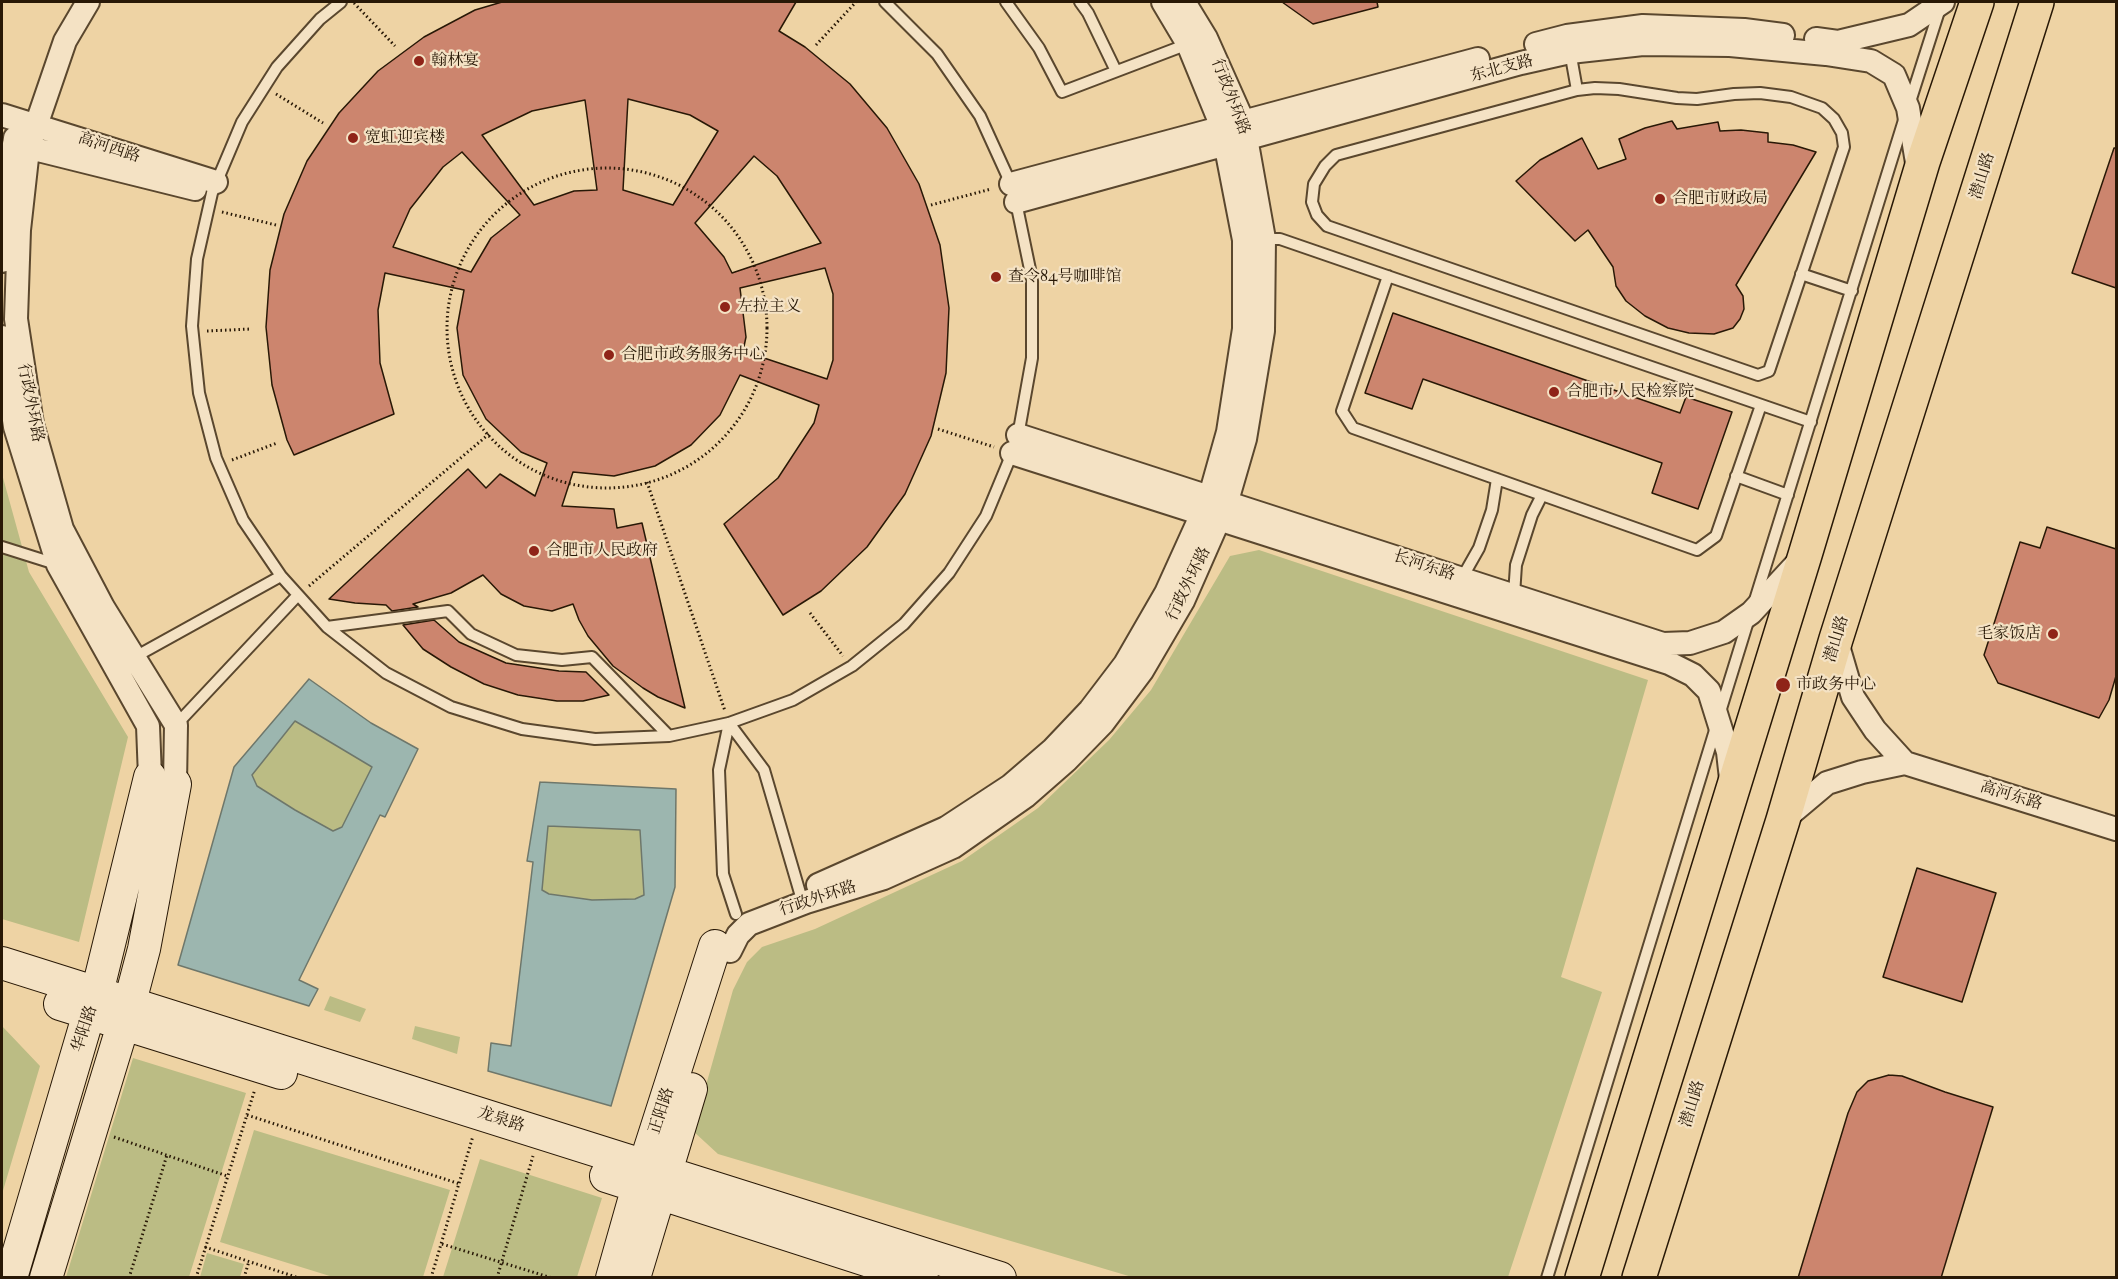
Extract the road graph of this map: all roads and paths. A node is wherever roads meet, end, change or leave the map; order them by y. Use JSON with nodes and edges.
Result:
{"nodes":[{"id":1,"x":74,"y":2,"type":"edge"},
{"id":2,"x":88,"y":2,"type":"edge"},
{"id":3,"x":341,"y":2,"type":"edge"},
{"id":4,"x":353,"y":2,"type":"edge"},
{"id":5,"x":856,"y":2,"type":"edge"},
{"id":6,"x":885,"y":2,"type":"edge"},
{"id":7,"x":1006,"y":2,"type":"edge"},
{"id":8,"x":1080,"y":2,"type":"edge"},
{"id":9,"x":1164,"y":2,"type":"edge"},
{"id":10,"x":1184,"y":2,"type":"edge"},
{"id":11,"x":2037,"y":2,"type":"edge"},
{"id":12,"x":2060,"y":2,"type":"edge"},
{"id":13,"x":1962,"y":4,"type":"edge"},
{"id":14,"x":1188,"y":44,"type":"junction"},
{"id":15,"x":1568,"y":44,"type":"junction"},
{"id":16,"x":816,"y":45,"type":"dead end"},
{"id":17,"x":395,"y":46,"type":"dead end"},
{"id":18,"x":2019,"y":59,"type":"junction"},
{"id":19,"x":1116,"y":72,"type":"junction"},
{"id":20,"x":265,"y":87,"type":"junction"},
{"id":21,"x":1577,"y":90,"type":"junction"},
{"id":22,"x":1908,"y":108,"type":"junction"},
{"id":23,"x":19,"y":120,"type":"edge"},
{"id":24,"x":323,"y":123,"type":"dead end"},
{"id":25,"x":1235,"y":133,"type":"junction"},
{"id":26,"x":14,"y":145,"type":"edge"},
{"id":27,"x":1919,"y":176,"type":"junction"},
{"id":28,"x":1013,"y":193,"type":"junction"},
{"id":29,"x":212,"y":195,"type":"junction"},
{"id":30,"x":931,"y":205,"type":"dead end"},
{"id":31,"x":276,"y":225,"type":"dead end"},
{"id":32,"x":1254,"y":239,"type":"junction"},
{"id":33,"x":2,"y":261,"type":"edge"},
{"id":34,"x":1801,"y":274,"type":"junction"},
{"id":35,"x":1388,"y":276,"type":"junction"},
{"id":36,"x":1852,"y":291,"type":"junction"},
{"id":37,"x":251,"y":329,"type":"dead end"},
{"id":38,"x":193,"y":332,"type":"junction"},
{"id":39,"x":2,"y":337,"type":"edge"},
{"id":40,"x":1761,"y":405,"type":"junction"},
{"id":41,"x":1811,"y":422,"type":"junction"},
{"id":42,"x":938,"y":429,"type":"dead end"},
{"id":43,"x":489,"y":434,"type":"junction"},
{"id":44,"x":277,"y":443,"type":"dead end"},
{"id":45,"x":1015,"y":444,"type":"junction"},
{"id":46,"x":219,"y":465,"type":"junction"},
{"id":47,"x":1736,"y":476,"type":"junction"},
{"id":48,"x":1497,"y":479,"type":"junction"},
{"id":49,"x":647,"y":482,"type":"junction"},
{"id":50,"x":1542,"y":495,"type":"junction"},
{"id":51,"x":1788,"y":495,"type":"junction"},
{"id":52,"x":1215,"y":507,"type":"junction"},
{"id":53,"x":2,"y":547,"type":"edge"},
{"id":54,"x":1805,"y":555,"type":"junction"},
{"id":55,"x":58,"y":565,"type":"junction"},
{"id":56,"x":280,"y":576,"type":"junction"},
{"id":57,"x":1462,"y":578,"type":"junction"},
{"id":58,"x":88,"y":579,"type":"junction"},
{"id":59,"x":298,"y":595,"type":"junction"},
{"id":60,"x":1514,"y":595,"type":"junction"},
{"id":61,"x":810,"y":613,"type":"dead end"},
{"id":62,"x":1751,"y":613,"type":"junction"},
{"id":63,"x":327,"y":627,"type":"junction"},
{"id":64,"x":1836,"y":639,"type":"junction"},
{"id":65,"x":133,"y":658,"type":"junction"},
{"id":66,"x":852,"y":666,"type":"junction"},
{"id":67,"x":1719,"y":718,"type":"junction"},
{"id":68,"x":729,"y":723,"type":"junction"},
{"id":69,"x":176,"y":725,"type":"junction"},
{"id":70,"x":669,"y":736,"type":"junction"},
{"id":71,"x":1905,"y":763,"type":"junction"},
{"id":72,"x":162,"y":781,"type":"junction"},
{"id":73,"x":1732,"y":785,"type":"junction"},
{"id":74,"x":1783,"y":820,"type":"junction"},
{"id":75,"x":2116,"y":829,"type":"edge"},
{"id":76,"x":800,"y":893,"type":"junction"},
{"id":77,"x":736,"y":914,"type":"junction"},
{"id":78,"x":723,"y":948,"type":"junction"},
{"id":79,"x":2,"y":963,"type":"edge"},
{"id":80,"x":2,"y":986,"type":"edge"},
{"id":81,"x":93,"y":1003,"type":"junction"},
{"id":82,"x":127,"y":1013,"type":"junction"},
{"id":83,"x":262,"y":1068,"type":"junction"},
{"id":84,"x":247,"y":1115,"type":"junction"},
{"id":85,"x":92,"y":1130,"type":"junction"},
{"id":86,"x":474,"y":1134,"type":"junction"},
{"id":87,"x":534,"y":1153,"type":"junction"},
{"id":88,"x":167,"y":1155,"type":"junction"},
{"id":89,"x":228,"y":1176,"type":"junction"},
{"id":90,"x":652,"y":1179,"type":"junction"},
{"id":91,"x":460,"y":1184,"type":"junction"},
{"id":92,"x":442,"y":1244,"type":"junction"},
{"id":93,"x":205,"y":1247,"type":"junction"},
{"id":94,"x":249,"y":1261,"type":"junction"},
{"id":95,"x":501,"y":1262,"type":"junction"},
{"id":96,"x":11,"y":1278,"type":"edge"},
{"id":97,"x":46,"y":1278,"type":"edge"},
{"id":98,"x":129,"y":1278,"type":"edge"},
{"id":99,"x":196,"y":1278,"type":"edge"},
{"id":100,"x":244,"y":1278,"type":"edge"},
{"id":101,"x":299,"y":1278,"type":"edge"},
{"id":102,"x":432,"y":1278,"type":"edge"},
{"id":103,"x":497,"y":1278,"type":"edge"},
{"id":104,"x":552,"y":1278,"type":"edge"},
{"id":105,"x":612,"y":1278,"type":"edge"},
{"id":106,"x":634,"y":1278,"type":"edge"},
{"id":107,"x":922,"y":1278,"type":"edge"},
{"id":108,"x":1000,"y":1278,"type":"edge"},
{"id":109,"x":1547,"y":1278,"type":"edge"},
{"id":110,"x":1582,"y":1278,"type":"edge"},
{"id":111,"x":1639,"y":1278,"type":"edge"}],
"edges":[{"from":1,"to":23,"type":"street","name":"行政外环路"},
{"from":2,"to":23,"type":"street","name":"行政外环路"},
{"from":3,"to":20,"type":"lane"},
{"from":4,"to":17,"type":"path"},
{"from":5,"to":16,"type":"path"},
{"from":6,"to":28,"type":"lane"},
{"from":7,"to":19,"type":"lane"},
{"from":8,"to":19,"type":"lane"},
{"from":9,"to":14,"type":"street","name":"行政外环路"},
{"from":10,"to":25,"type":"street","name":"行政外环路"},
{"from":11,"to":18,"type":"main road","name":"潜山路"},
{"from":12,"to":18,"type":"main road"},
{"from":13,"to":15,"type":"street","name":"东北支路"},
{"from":13,"to":22,"type":"lane"},
{"from":13,"to":27,"type":"main road"},
{"from":14,"to":19,"type":"lane"},
{"from":14,"to":25,"type":"street","name":"行政外环路"},
{"from":15,"to":21,"type":"lane"},
{"from":15,"to":22,"type":"street","name":"东北支路"},
{"from":15,"to":25,"type":"street","name":"东北支路"},
{"from":18,"to":64,"type":"main road","name":"潜山路"},
{"from":20,"to":24,"type":"path"},
{"from":20,"to":29,"type":"lane"},
{"from":21,"to":34,"type":"lane"},
{"from":21,"to":34,"type":"lane"},
{"from":22,"to":27,"type":"street","name":"东北支路"},
{"from":22,"to":36,"type":"lane"},
{"from":23,"to":26,"type":"street","name":"行政外环路"},
{"from":23,"to":29,"type":"street","name":"高河西路"},
{"from":25,"to":28,"type":"street","name":"东北支路"},
{"from":25,"to":32,"type":"street","name":"行政外环路"},
{"from":26,"to":29,"type":"street","name":"高河西路"},
{"from":26,"to":33,"type":"street","name":"行政外环路"},
{"from":26,"to":58,"type":"street","name":"行政外环路"},
{"from":27,"to":54,"type":"main road"},
{"from":28,"to":30,"type":"path"},
{"from":28,"to":45,"type":"lane"},
{"from":29,"to":31,"type":"path"},
{"from":29,"to":38,"type":"lane"},
{"from":32,"to":35,"type":"lane"},
{"from":32,"to":52,"type":"street","name":"行政外环路"},
{"from":34,"to":36,"type":"lane"},
{"from":35,"to":40,"type":"lane"},
{"from":35,"to":48,"type":"lane"},
{"from":36,"to":41,"type":"lane"},
{"from":37,"to":38,"type":"path"},
{"from":38,"to":46,"type":"lane"},
{"from":39,"to":55,"type":"street","name":"行政外环路"},
{"from":40,"to":41,"type":"lane"},
{"from":40,"to":47,"type":"lane"},
{"from":41,"to":51,"type":"lane"},
{"from":42,"to":45,"type":"path"},
{"from":43,"to":49,"type":"path"},
{"from":43,"to":49,"type":"path"},
{"from":43,"to":59,"type":"path"},
{"from":44,"to":46,"type":"path"},
{"from":45,"to":52,"type":"street","name":"长河东路"},
{"from":45,"to":66,"type":"lane"},
{"from":46,"to":56,"type":"lane"},
{"from":47,"to":50,"type":"lane"},
{"from":47,"to":51,"type":"lane"},
{"from":48,"to":50,"type":"lane"},
{"from":48,"to":57,"type":"lane"},
{"from":49,"to":68,"type":"path"},
{"from":50,"to":60,"type":"lane"},
{"from":51,"to":62,"type":"lane"},
{"from":52,"to":57,"type":"street","name":"长河东路"},
{"from":52,"to":67,"type":"street","name":"长河东路"},
{"from":52,"to":76,"type":"street","name":"行政外环路"},
{"from":52,"to":78,"type":"street","name":"行政外环路"},
{"from":53,"to":55,"type":"lane"},
{"from":54,"to":62,"type":"street","name":"长河东路"},
{"from":54,"to":73,"type":"main road"},
{"from":55,"to":58,"type":"lane"},
{"from":55,"to":72,"type":"street","name":"行政外环路"},
{"from":56,"to":59,"type":"lane"},
{"from":56,"to":65,"type":"lane"},
{"from":57,"to":60,"type":"street","name":"长河东路"},
{"from":58,"to":65,"type":"street","name":"行政外环路"},
{"from":59,"to":63,"type":"lane"},
{"from":59,"to":69,"type":"lane"},
{"from":60,"to":62,"type":"street","name":"长河东路"},
{"from":61,"to":66,"type":"path"},
{"from":62,"to":67,"type":"lane"},
{"from":63,"to":70,"type":"lane"},
{"from":63,"to":70,"type":"lane"},
{"from":64,"to":71,"type":"street"},
{"from":64,"to":74,"type":"main road","name":"潜山路"},
{"from":65,"to":69,"type":"street","name":"行政外环路"},
{"from":66,"to":68,"type":"lane"},
{"from":67,"to":73,"type":"street","name":"长河东路"},
{"from":67,"to":109,"type":"lane"},
{"from":68,"to":70,"type":"lane"},
{"from":68,"to":76,"type":"lane"},
{"from":68,"to":77,"type":"lane"},
{"from":69,"to":72,"type":"street"},
{"from":71,"to":74,"type":"street"},
{"from":71,"to":75,"type":"street","name":"高河东路"},
{"from":72,"to":81,"type":"street","name":"华阳路"},
{"from":72,"to":82,"type":"street"},
{"from":73,"to":110,"type":"main road"},
{"from":74,"to":111,"type":"main road","name":"潜山路"},
{"from":76,"to":77,"type":"street","name":"行政外环路"},
{"from":77,"to":78,"type":"street"},
{"from":78,"to":90,"type":"street","name":"正阳路"},
{"from":79,"to":81,"type":"street","name":"龙泉路"},
{"from":80,"to":81,"type":"street","name":"龙泉路"},
{"from":81,"to":82,"type":"street","name":"龙泉路"},
{"from":81,"to":96,"type":"street","name":"华阳路"},
{"from":82,"to":83,"type":"street","name":"龙泉路"},
{"from":82,"to":85,"type":"street"},
{"from":82,"to":90,"type":"street","name":"龙泉路"},
{"from":83,"to":84,"type":"path"},
{"from":83,"to":86,"type":"street","name":"龙泉路"},
{"from":84,"to":89,"type":"path"},
{"from":84,"to":91,"type":"path"},
{"from":85,"to":88,"type":"path"},
{"from":85,"to":97,"type":"street"},
{"from":86,"to":87,"type":"street","name":"龙泉路"},
{"from":86,"to":91,"type":"path"},
{"from":87,"to":90,"type":"street","name":"龙泉路"},
{"from":87,"to":95,"type":"path"},
{"from":88,"to":89,"type":"path"},
{"from":88,"to":98,"type":"path"},
{"from":89,"to":93,"type":"path"},
{"from":90,"to":105,"type":"street","name":"正阳路"},
{"from":90,"to":106,"type":"street","name":"正阳路"},
{"from":90,"to":107,"type":"street","name":"龙泉路"},
{"from":90,"to":108,"type":"street","name":"龙泉路"},
{"from":91,"to":92,"type":"path"},
{"from":92,"to":95,"type":"path"},
{"from":92,"to":102,"type":"path"},
{"from":93,"to":94,"type":"path"},
{"from":93,"to":99,"type":"path"},
{"from":94,"to":100,"type":"path"},
{"from":94,"to":101,"type":"path"},
{"from":95,"to":103,"type":"path"},
{"from":95,"to":104,"type":"path"}]}
